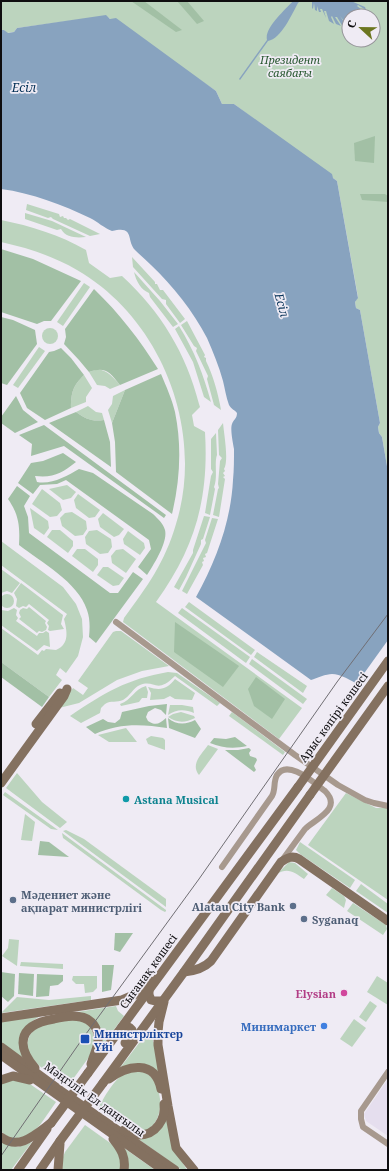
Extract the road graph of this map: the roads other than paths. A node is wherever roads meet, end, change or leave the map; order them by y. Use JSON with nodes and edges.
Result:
{"nodes":[{"id":1,"x":116,"y":622,"type":"dead end"},
{"id":2,"x":388,"y":661,"type":"edge"},
{"id":3,"x":388,"y":686,"type":"edge"},
{"id":4,"x":1,"y":774,"type":"edge"},
{"id":5,"x":1,"y":783,"type":"edge"},
{"id":6,"x":298,"y":786,"type":"joint"},
{"id":7,"x":388,"y":806,"type":"edge"},
{"id":8,"x":281,"y":862,"type":"junction"},
{"id":9,"x":222,"y":867,"type":"dead end"},
{"id":10,"x":388,"y":921,"type":"edge"},
{"id":11,"x":195,"y":956,"type":"junction"},
{"id":12,"x":166,"y":966,"type":"junction"},
{"id":13,"x":204,"y":966,"type":"junction"},
{"id":14,"x":184,"y":972,"type":"junction"},
{"id":15,"x":149,"y":990,"type":"junction"},
{"id":16,"x":164,"y":999,"type":"junction"},
{"id":17,"x":1,"y":1018,"type":"edge"},
{"id":18,"x":122,"y":1027,"type":"junction"},
{"id":19,"x":1,"y":1047,"type":"edge"},
{"id":20,"x":1,"y":1056,"type":"edge"},
{"id":21,"x":88,"y":1072,"type":"junction"},
{"id":22,"x":388,"y":1072,"type":"edge"},
{"id":23,"x":110,"y":1073,"type":"junction"},
{"id":24,"x":38,"y":1079,"type":"junction"},
{"id":25,"x":1,"y":1080,"type":"edge"},
{"id":26,"x":103,"y":1083,"type":"junction"},
{"id":27,"x":51,"y":1123,"type":"junction"},
{"id":28,"x":108,"y":1127,"type":"junction"},
{"id":29,"x":1,"y":1137,"type":"edge"},
{"id":30,"x":60,"y":1141,"type":"junction"},
{"id":31,"x":388,"y":1144,"type":"edge"},
{"id":32,"x":18,"y":1170,"type":"edge"},
{"id":33,"x":40,"y":1170,"type":"edge"},
{"id":34,"x":58,"y":1170,"type":"edge"},
{"id":35,"x":124,"y":1170,"type":"edge"},
{"id":36,"x":163,"y":1170,"type":"edge"},
{"id":37,"x":175,"y":1170,"type":"edge"},
{"id":38,"x":194,"y":1170,"type":"edge"}],
"edges":[{"from":1,"to":7,"type":"street"},
{"from":2,"to":6,"type":"main road","name":"Арыс көпірі көшесі","bridge":true},
{"from":3,"to":11,"type":"main road","bridge":true},
{"from":4,"to":5,"type":"main road"},
{"from":6,"to":12,"type":"main road","name":"Сығанақ көшесі"},
{"from":8,"to":9,"type":"street"},
{"from":8,"to":10,"type":"main road"},
{"from":8,"to":13,"type":"main road"},
{"from":11,"to":13,"type":"main road"},
{"from":11,"to":14,"type":"main road"},
{"from":12,"to":15,"type":"main road","name":"Сығанақ көшесі"},
{"from":12,"to":17,"type":"main road"},
{"from":13,"to":14,"type":"main road"},
{"from":14,"to":16,"type":"main road"},
{"from":15,"to":16,"type":"main road"},
{"from":15,"to":18,"type":"main road","name":"Сығанақ көшесі"},
{"from":16,"to":23,"type":"main road"},
{"from":16,"to":38,"type":"main road"},
{"from":18,"to":21,"type":"main road","name":"Сығанақ көшесі"},
{"from":18,"to":23,"type":"main road"},
{"from":19,"to":24,"type":"main road","name":"Мәңгілік Ел даңғылы"},
{"from":20,"to":24,"type":"main road","name":"Мәңгілік Ел даңғылы"},
{"from":21,"to":24,"type":"main road"},
{"from":21,"to":27,"type":"main road","name":"Сығанақ көшесі","bridge":true},
{"from":22,"to":31,"type":"street"},
{"from":23,"to":26,"type":"main road"},
{"from":24,"to":25,"type":"main road"},
{"from":24,"to":28,"type":"main road","name":"Мәңгілік Ел даңғылы"},
{"from":26,"to":28,"type":"main road"},
{"from":26,"to":30,"type":"main road","bridge":true},
{"from":27,"to":29,"type":"main road"},
{"from":27,"to":32,"type":"main road","name":"Сығанақ көшесі"},
{"from":28,"to":35,"type":"main road"},
{"from":28,"to":36,"type":"main road","name":"Мәңгілік Ел даңғылы"},
{"from":28,"to":37,"type":"main road","name":"Мәңгілік Ел даңғылы"},
{"from":30,"to":33,"type":"main road"},
{"from":30,"to":34,"type":"main road"}]}
